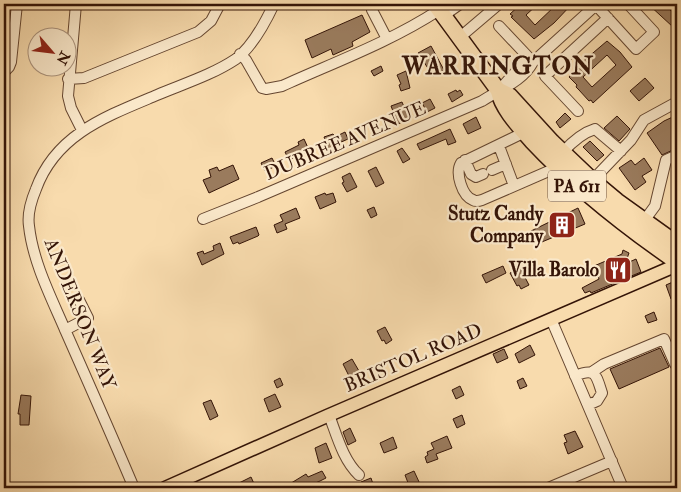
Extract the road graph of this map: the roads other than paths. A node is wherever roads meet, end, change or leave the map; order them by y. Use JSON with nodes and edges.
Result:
{"nodes":[{"id":1,"x":18,"y":4,"type":"edge"},
{"id":2,"x":76,"y":4,"type":"edge"},
{"id":3,"x":220,"y":4,"type":"edge"},
{"id":4,"x":274,"y":4,"type":"edge"},
{"id":5,"x":460,"y":4,"type":"edge"},
{"id":6,"x":499,"y":4,"type":"edge"},
{"id":7,"x":596,"y":4,"type":"edge"},
{"id":8,"x":628,"y":4,"type":"edge"},
{"id":9,"x":372,"y":10,"type":"dead end"},
{"id":10,"x":439,"y":10,"type":"edge"},
{"id":11,"x":608,"y":18,"type":"junction"},
{"id":12,"x":500,"y":26,"type":"dead end"},
{"id":13,"x":459,"y":38,"type":"junction"},
{"id":14,"x":387,"y":39,"type":"junction"},
{"id":15,"x":552,"y":45,"type":"junction"},
{"id":16,"x":240,"y":54,"type":"junction"},
{"id":17,"x":564,"y":58,"type":"junction"},
{"id":18,"x":532,"y":62,"type":"junction"},
{"id":19,"x":4,"y":72,"type":"edge"},
{"id":20,"x":68,"y":79,"type":"junction"},
{"id":21,"x":498,"y":90,"type":"junction"},
{"id":22,"x":677,"y":102,"type":"edge"},
{"id":23,"x":578,"y":111,"type":"dead end"},
{"id":24,"x":82,"y":130,"type":"junction"},
{"id":25,"x":524,"y":132,"type":"junction"},
{"id":26,"x":499,"y":146,"type":"junction"},
{"id":27,"x":621,"y":151,"type":"junction"},
{"id":28,"x":562,"y":152,"type":"junction"},
{"id":29,"x":677,"y":155,"type":"edge"},
{"id":30,"x":465,"y":160,"type":"junction"},
{"id":31,"x":506,"y":164,"type":"junction"},
{"id":32,"x":558,"y":167,"type":"junction"},
{"id":33,"x":593,"y":181,"type":"junction"},
{"id":34,"x":575,"y":183,"type":"junction"},
{"id":35,"x":514,"y":186,"type":"junction"},
{"id":36,"x":203,"y":219,"type":"dead end"},
{"id":37,"x":644,"y":221,"type":"junction"},
{"id":38,"x":677,"y":244,"type":"edge"},
{"id":39,"x":677,"y":263,"type":"edge"},
{"id":40,"x":79,"y":300,"type":"dead end"},
{"id":41,"x":551,"y":319,"type":"junction"},
{"id":42,"x":65,"y":330,"type":"junction"},
{"id":43,"x":675,"y":364,"type":"dead end"},
{"id":44,"x":592,"y":372,"type":"junction"},
{"id":45,"x":575,"y":376,"type":"junction"},
{"id":46,"x":588,"y":405,"type":"junction"},
{"id":47,"x":329,"y":415,"type":"junction"},
{"id":48,"x":612,"y":460,"type":"junction"},
{"id":49,"x":359,"y":475,"type":"dead end"},
{"id":50,"x":134,"y":488,"type":"edge"},
{"id":51,"x":165,"y":488,"type":"edge"},
{"id":52,"x":548,"y":488,"type":"edge"},
{"id":53,"x":624,"y":488,"type":"edge"}],
"edges":[{"from":1,"to":19,"type":"street"},
{"from":2,"to":20,"type":"street"},
{"from":3,"to":20,"type":"street"},
{"from":4,"to":16,"type":"street","name":"ANDERSON WAY"},
{"from":5,"to":10,"type":"street"},
{"from":6,"to":13,"type":"street"},
{"from":7,"to":11,"type":"street"},
{"from":7,"to":15,"type":"street","name":"DUBREE AVENUE"},
{"from":8,"to":11,"type":"street"},
{"from":9,"to":14,"type":"street"},
{"from":10,"to":13,"type":"highway","number":"PA 611"},
{"from":10,"to":14,"type":"street"},
{"from":11,"to":17,"type":"street"},
{"from":12,"to":18,"type":"street"},
{"from":13,"to":21,"type":"highway","number":"PA 611"},
{"from":14,"to":16,"type":"street"},
{"from":15,"to":17,"type":"street"},
{"from":15,"to":18,"type":"street","name":"DUBREE AVENUE"},
{"from":16,"to":24,"type":"street","name":"ANDERSON WAY"},
{"from":17,"to":23,"type":"street"},
{"from":18,"to":21,"type":"street","name":"DUBREE AVENUE"},
{"from":20,"to":24,"type":"street"},
{"from":21,"to":25,"type":"highway","number":"PA 611"},
{"from":21,"to":28,"type":"highway","number":"PA 611"},
{"from":21,"to":36,"type":"street","name":"DUBREE AVENUE"},
{"from":22,"to":27,"type":"street"},
{"from":24,"to":42,"type":"street","name":"ANDERSON WAY"},
{"from":25,"to":26,"type":"street"},
{"from":25,"to":32,"type":"highway","number":"PA 611"},
{"from":26,"to":30,"type":"street"},
{"from":26,"to":31,"type":"street"},
{"from":27,"to":28,"type":"street"},
{"from":27,"to":33,"type":"street"},
{"from":28,"to":33,"type":"highway","number":"PA 611"},
{"from":29,"to":37,"type":"street"},
{"from":30,"to":31,"type":"street"},
{"from":30,"to":35,"type":"street"},
{"from":31,"to":35,"type":"street"},
{"from":32,"to":34,"type":"highway","number":"PA 611"},
{"from":32,"to":35,"type":"street"},
{"from":33,"to":34,"type":"street"},
{"from":33,"to":37,"type":"highway","number":"PA 611"},
{"from":34,"to":39,"type":"highway","number":"PA 611"},
{"from":37,"to":38,"type":"highway","number":"PA 611"},
{"from":39,"to":41,"type":"main road","name":"BRISTOL ROAD"},
{"from":40,"to":42,"type":"street"},
{"from":41,"to":45,"type":"street"},
{"from":41,"to":47,"type":"main road","name":"BRISTOL ROAD"},
{"from":42,"to":50,"type":"street","name":"ANDERSON WAY"},
{"from":43,"to":44,"type":"street"},
{"from":44,"to":45,"type":"street"},
{"from":44,"to":46,"type":"street"},
{"from":45,"to":46,"type":"street"},
{"from":46,"to":48,"type":"street"},
{"from":47,"to":49,"type":"street"},
{"from":47,"to":51,"type":"main road","name":"BRISTOL ROAD"},
{"from":48,"to":52,"type":"street"},
{"from":48,"to":53,"type":"street"}]}
